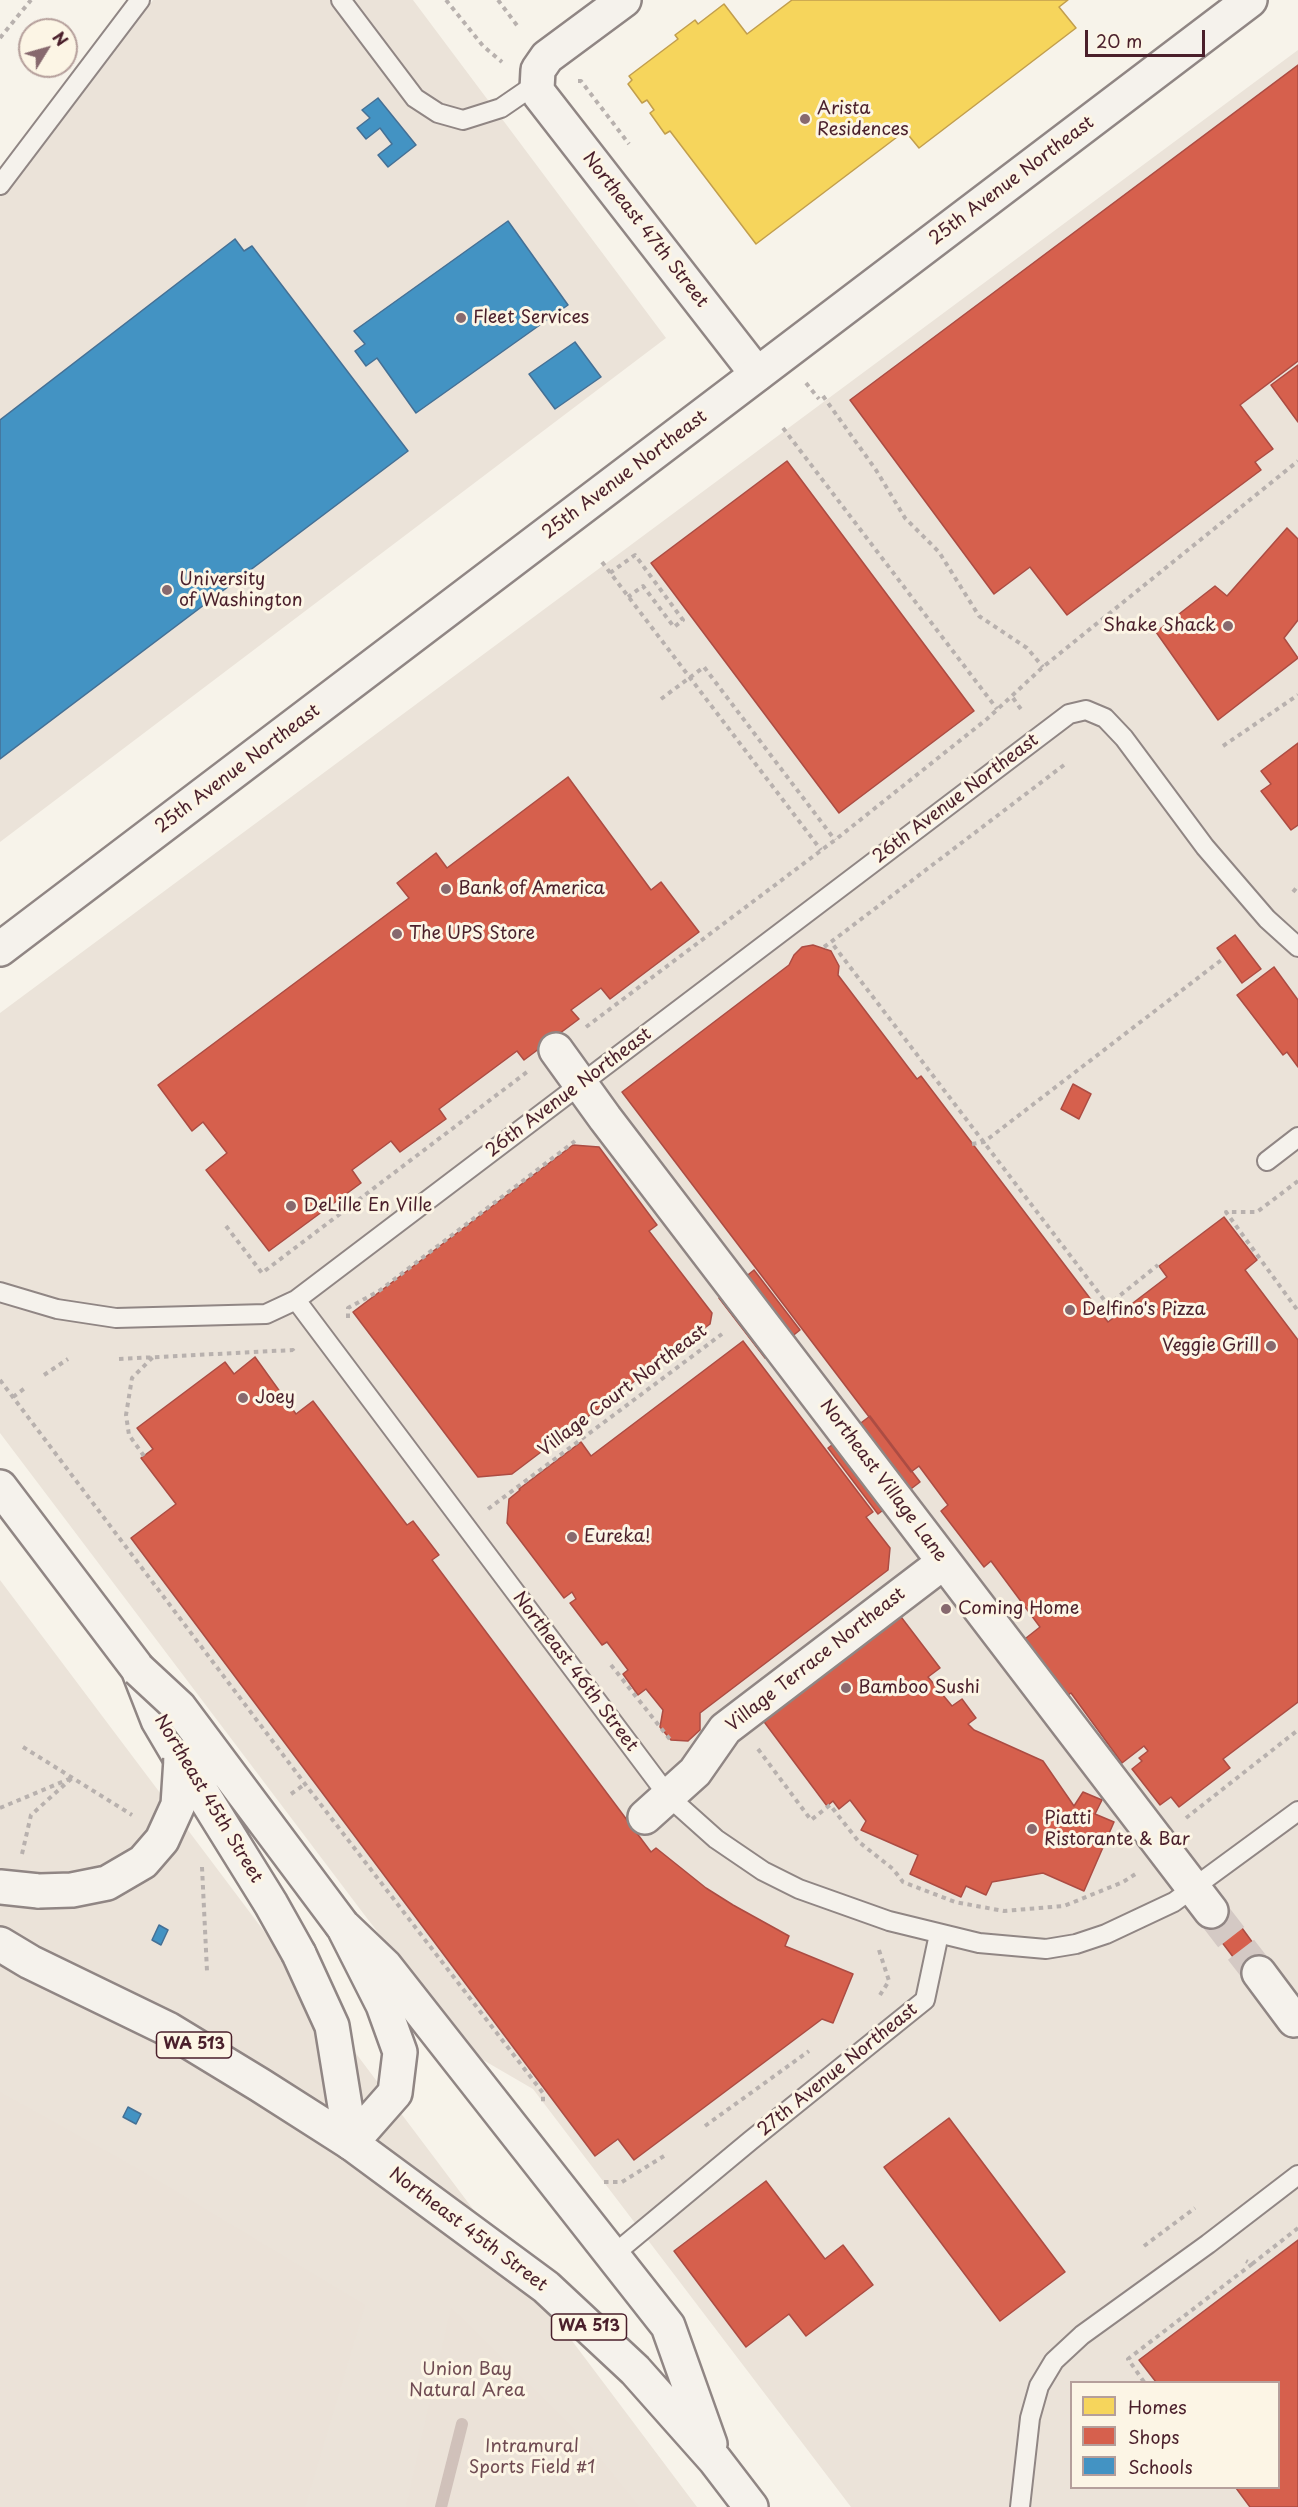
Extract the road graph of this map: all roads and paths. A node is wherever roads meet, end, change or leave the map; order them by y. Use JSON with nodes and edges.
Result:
{"nodes":[{"id":1,"x":31,"y":0,"type":"edge"},
{"id":2,"x":140,"y":0,"type":"edge"},
{"id":3,"x":340,"y":0,"type":"edge"},
{"id":4,"x":446,"y":0,"type":"edge"},
{"id":5,"x":498,"y":0,"type":"edge"},
{"id":6,"x":624,"y":0,"type":"edge"},
{"id":7,"x":1250,"y":0,"type":"edge"},
{"id":8,"x":519,"y":28,"type":"dead end"},
{"id":9,"x":0,"y":38,"type":"edge"},
{"id":10,"x":507,"y":65,"type":"dead end"},
{"id":11,"x":536,"y":84,"type":"junction"},
{"id":12,"x":0,"y":185,"type":"edge"},
{"id":13,"x":757,"y":374,"type":"junction"},
{"id":14,"x":808,"y":386,"type":"dead end"},
{"id":15,"x":783,"y":428,"type":"dead end"},
{"id":16,"x":1298,"y":461,"type":"edge"},
{"id":17,"x":602,"y":562,"type":"dead end"},
{"id":18,"x":610,"y":573,"type":"junction"},
{"id":19,"x":628,"y":597,"type":"junction"},
{"id":20,"x":1043,"y":667,"type":"junction"},
{"id":21,"x":690,"y":677,"type":"junction"},
{"id":22,"x":1298,"y":695,"type":"edge"},
{"id":23,"x":1013,"y":698,"type":"junction"},
{"id":24,"x":661,"y":699,"type":"dead end"},
{"id":25,"x":997,"y":710,"type":"junction"},
{"id":26,"x":1026,"y":715,"type":"dead end"},
{"id":27,"x":1223,"y":746,"type":"dead end"},
{"id":28,"x":1064,"y":765,"type":"dead end"},
{"id":29,"x":835,"y":840,"type":"junction"},
{"id":30,"x":821,"y":850,"type":"junction"},
{"id":31,"x":1298,"y":886,"type":"edge"},
{"id":32,"x":1293,"y":892,"type":"dead end"},
{"id":33,"x":831,"y":942,"type":"junction"},
{"id":34,"x":824,"y":947,"type":"dead end"},
{"id":35,"x":1298,"y":947,"type":"edge"},
{"id":36,"x":0,"y":949,"type":"edge"},
{"id":37,"x":1224,"y":958,"type":"dead end"},
{"id":38,"x":556,"y":1050,"type":"junction"},
{"id":39,"x":581,"y":1084,"type":"junction"},
{"id":40,"x":605,"y":1118,"type":"junction"},
{"id":41,"x":1298,"y":1137,"type":"edge"},
{"id":42,"x":984,"y":1142,"type":"junction"},
{"id":43,"x":972,"y":1144,"type":"dead end"},
{"id":44,"x":1267,"y":1161,"type":"dead end"},
{"id":45,"x":1298,"y":1181,"type":"edge"},
{"id":46,"x":226,"y":1226,"type":"dead end"},
{"id":47,"x":1158,"y":1265,"type":"dead end"},
{"id":48,"x":0,"y":1292,"type":"edge"},
{"id":49,"x":296,"y":1300,"type":"junction"},
{"id":50,"x":753,"y":1310,"type":"junction"},
{"id":51,"x":1298,"y":1311,"type":"edge"},
{"id":52,"x":348,"y":1321,"type":"dead end"},
{"id":53,"x":297,"y":1356,"type":"dead end"},
{"id":54,"x":153,"y":1357,"type":"junction"},
{"id":55,"x":68,"y":1359,"type":"dead end"},
{"id":56,"x":119,"y":1359,"type":"dead end"},
{"id":57,"x":44,"y":1375,"type":"dead end"},
{"id":58,"x":0,"y":1380,"type":"edge"},
{"id":59,"x":25,"y":1388,"type":"dead end"},
{"id":60,"x":13,"y":1396,"type":"junction"},
{"id":61,"x":144,"y":1456,"type":"dead end"},
{"id":62,"x":0,"y":1487,"type":"edge"},
{"id":63,"x":480,"y":1500,"type":"dead end"},
{"id":64,"x":944,"y":1562,"type":"junction"},
{"id":65,"x":138,"y":1670,"type":"junction"},
{"id":66,"x":736,"y":1720,"type":"junction"},
{"id":67,"x":1298,"y":1730,"type":"edge"},
{"id":68,"x":23,"y":1747,"type":"dead end"},
{"id":69,"x":182,"y":1759,"type":"junction"},
{"id":70,"x":72,"y":1778,"type":"junction"},
{"id":71,"x":657,"y":1807,"type":"junction"},
{"id":72,"x":0,"y":1808,"type":"edge"},
{"id":73,"x":1298,"y":1810,"type":"edge"},
{"id":74,"x":1168,"y":1854,"type":"junction"},
{"id":75,"x":21,"y":1858,"type":"dead end"},
{"id":76,"x":202,"y":1858,"type":"dead end"},
{"id":77,"x":0,"y":1887,"type":"edge"},
{"id":78,"x":1202,"y":1899,"type":"junction"},
{"id":79,"x":342,"y":1924,"type":"junction"},
{"id":80,"x":939,"y":1934,"type":"junction"},
{"id":81,"x":0,"y":1944,"type":"edge"},
{"id":82,"x":881,"y":1945,"type":"dead end"},
{"id":83,"x":15,"y":1958,"type":"edge"},
{"id":84,"x":207,"y":1971,"type":"dead end"},
{"id":85,"x":1258,"y":1973,"type":"tunnel mouth"},
{"id":86,"x":876,"y":2003,"type":"dead end"},
{"id":87,"x":1294,"y":2020,"type":"dead end"},
{"id":88,"x":815,"y":2047,"type":"dead end"},
{"id":89,"x":543,"y":2115,"type":"dead end"},
{"id":90,"x":705,"y":2126,"type":"dead end"},
{"id":91,"x":351,"y":2143,"type":"junction"},
{"id":92,"x":664,"y":2156,"type":"dead end"},
{"id":93,"x":1298,"y":2175,"type":"edge"},
{"id":94,"x":602,"y":2182,"type":"dead end"},
{"id":95,"x":1195,"y":2208,"type":"dead end"},
{"id":96,"x":1298,"y":2228,"type":"edge"},
{"id":97,"x":1144,"y":2246,"type":"dead end"},
{"id":98,"x":613,"y":2255,"type":"junction"},
{"id":99,"x":1246,"y":2261,"type":"dead end"},
{"id":100,"x":1252,"y":2264,"type":"junction"},
{"id":101,"x":1143,"y":2381,"type":"edge"},
{"id":102,"x":715,"y":2460,"type":"junction"},
{"id":103,"x":751,"y":2507,"type":"edge"},
{"id":104,"x":1020,"y":2507,"type":"edge"}],
"edges":[{"from":1,"to":9,"type":"path"},
{"from":2,"to":12,"type":"lane"},
{"from":3,"to":11,"type":"lane"},
{"from":4,"to":10,"type":"path"},
{"from":5,"to":8,"type":"path"},
{"from":6,"to":11,"type":"main road"},
{"from":7,"to":13,"type":"main road","name":"25th Avenue Northeast"},
{"from":11,"to":13,"type":"main road","name":"Northeast 47th Street"},
{"from":13,"to":36,"type":"main road","name":"25th Avenue Northeast"},
{"from":14,"to":20,"type":"path"},
{"from":15,"to":25,"type":"path"},
{"from":16,"to":20,"type":"path"},
{"from":17,"to":18,"type":"path"},
{"from":18,"to":19,"type":"path"},
{"from":18,"to":19,"type":"path"},
{"from":19,"to":21,"type":"path"},
{"from":20,"to":23,"type":"path"},
{"from":21,"to":24,"type":"path"},
{"from":21,"to":29,"type":"path"},
{"from":21,"to":30,"type":"path"},
{"from":22,"to":27,"type":"path"},
{"from":23,"to":25,"type":"path"},
{"from":23,"to":26,"type":"path"},
{"from":25,"to":29,"type":"path"},
{"from":28,"to":33,"type":"path"},
{"from":29,"to":30,"type":"path"},
{"from":30,"to":38,"type":"path"},
{"from":31,"to":32,"type":"path"},
{"from":33,"to":34,"type":"path"},
{"from":33,"to":42,"type":"path"},
{"from":35,"to":39,"type":"lane","name":"26th Avenue Northeast"},
{"from":37,"to":42,"type":"path"},
{"from":38,"to":39,"type":"main road","name":"Northeast Village Lane"},
{"from":38,"to":46,"type":"path"},
{"from":39,"to":40,"type":"main road","name":"Northeast Village Lane"},
{"from":39,"to":49,"type":"lane","name":"26th Avenue Northeast"},
{"from":40,"to":50,"type":"main road","name":"Northeast Village Lane"},
{"from":40,"to":52,"type":"path"},
{"from":41,"to":44,"type":"lane"},
{"from":42,"to":43,"type":"path"},
{"from":42,"to":47,"type":"path"},
{"from":45,"to":51,"type":"path"},
{"from":48,"to":49,"type":"lane","name":"26th Avenue Northeast"},
{"from":49,"to":71,"type":"lane","name":"Northeast 46th Street"},
{"from":50,"to":63,"type":"path","name":"Village Court Northeast"},
{"from":50,"to":64,"type":"main road","name":"Northeast Village Lane"},
{"from":53,"to":54,"type":"path"},
{"from":54,"to":56,"type":"path"},
{"from":54,"to":61,"type":"path"},
{"from":55,"to":57,"type":"path"},
{"from":58,"to":60,"type":"path"},
{"from":59,"to":60,"type":"path"},
{"from":60,"to":89,"type":"path"},
{"from":62,"to":65,"type":"main road","name":"Northeast 45th Street"},
{"from":64,"to":66,"type":"main road","name":"Village Terrace Northeast"},
{"from":64,"to":74,"type":"main road","name":"Northeast Village Lane"},
{"from":65,"to":69,"type":"main road","name":"Northeast 45th Street"},
{"from":65,"to":79,"type":"main road","bridge":true},
{"from":66,"to":71,"type":"main road","name":"Village Terrace Northeast"},
{"from":66,"to":74,"type":"path"},
{"from":67,"to":74,"type":"path"},
{"from":68,"to":70,"type":"path"},
{"from":69,"to":77,"type":"main road","bridge":true},
{"from":69,"to":91,"type":"main road","name":"Northeast 45th Street","bridge":true},
{"from":70,"to":72,"type":"path"},
{"from":70,"to":75,"type":"path"},
{"from":71,"to":80,"type":"lane","name":"Northeast 46th Street"},
{"from":73,"to":78,"type":"lane"},
{"from":74,"to":78,"type":"main road","name":"Northeast Village Lane"},
{"from":76,"to":84,"type":"path"},
{"from":78,"to":80,"type":"lane"},
{"from":79,"to":91,"type":"main road"},
{"from":79,"to":98,"type":"main road"},
{"from":80,"to":98,"type":"lane","name":"27th Avenue Northeast"},
{"from":81,"to":83,"type":"main road","number":"WA 513"},
{"from":82,"to":86,"type":"path"},
{"from":83,"to":91,"type":"main road","number":"WA 513"},
{"from":85,"to":87,"type":"main road"},
{"from":88,"to":90,"type":"path"},
{"from":91,"to":102,"type":"main road","name":"Northeast 45th Street","number":"WA 513"},
{"from":92,"to":94,"type":"path"},
{"from":93,"to":104,"type":"lane"},
{"from":95,"to":97,"type":"path"},
{"from":96,"to":100,"type":"path"},
{"from":98,"to":102,"type":"main road"},
{"from":99,"to":100,"type":"path"},
{"from":100,"to":101,"type":"path"},
{"from":102,"to":103,"type":"main road","name":"Northeast 45th Street","number":"WA 513"}]}
